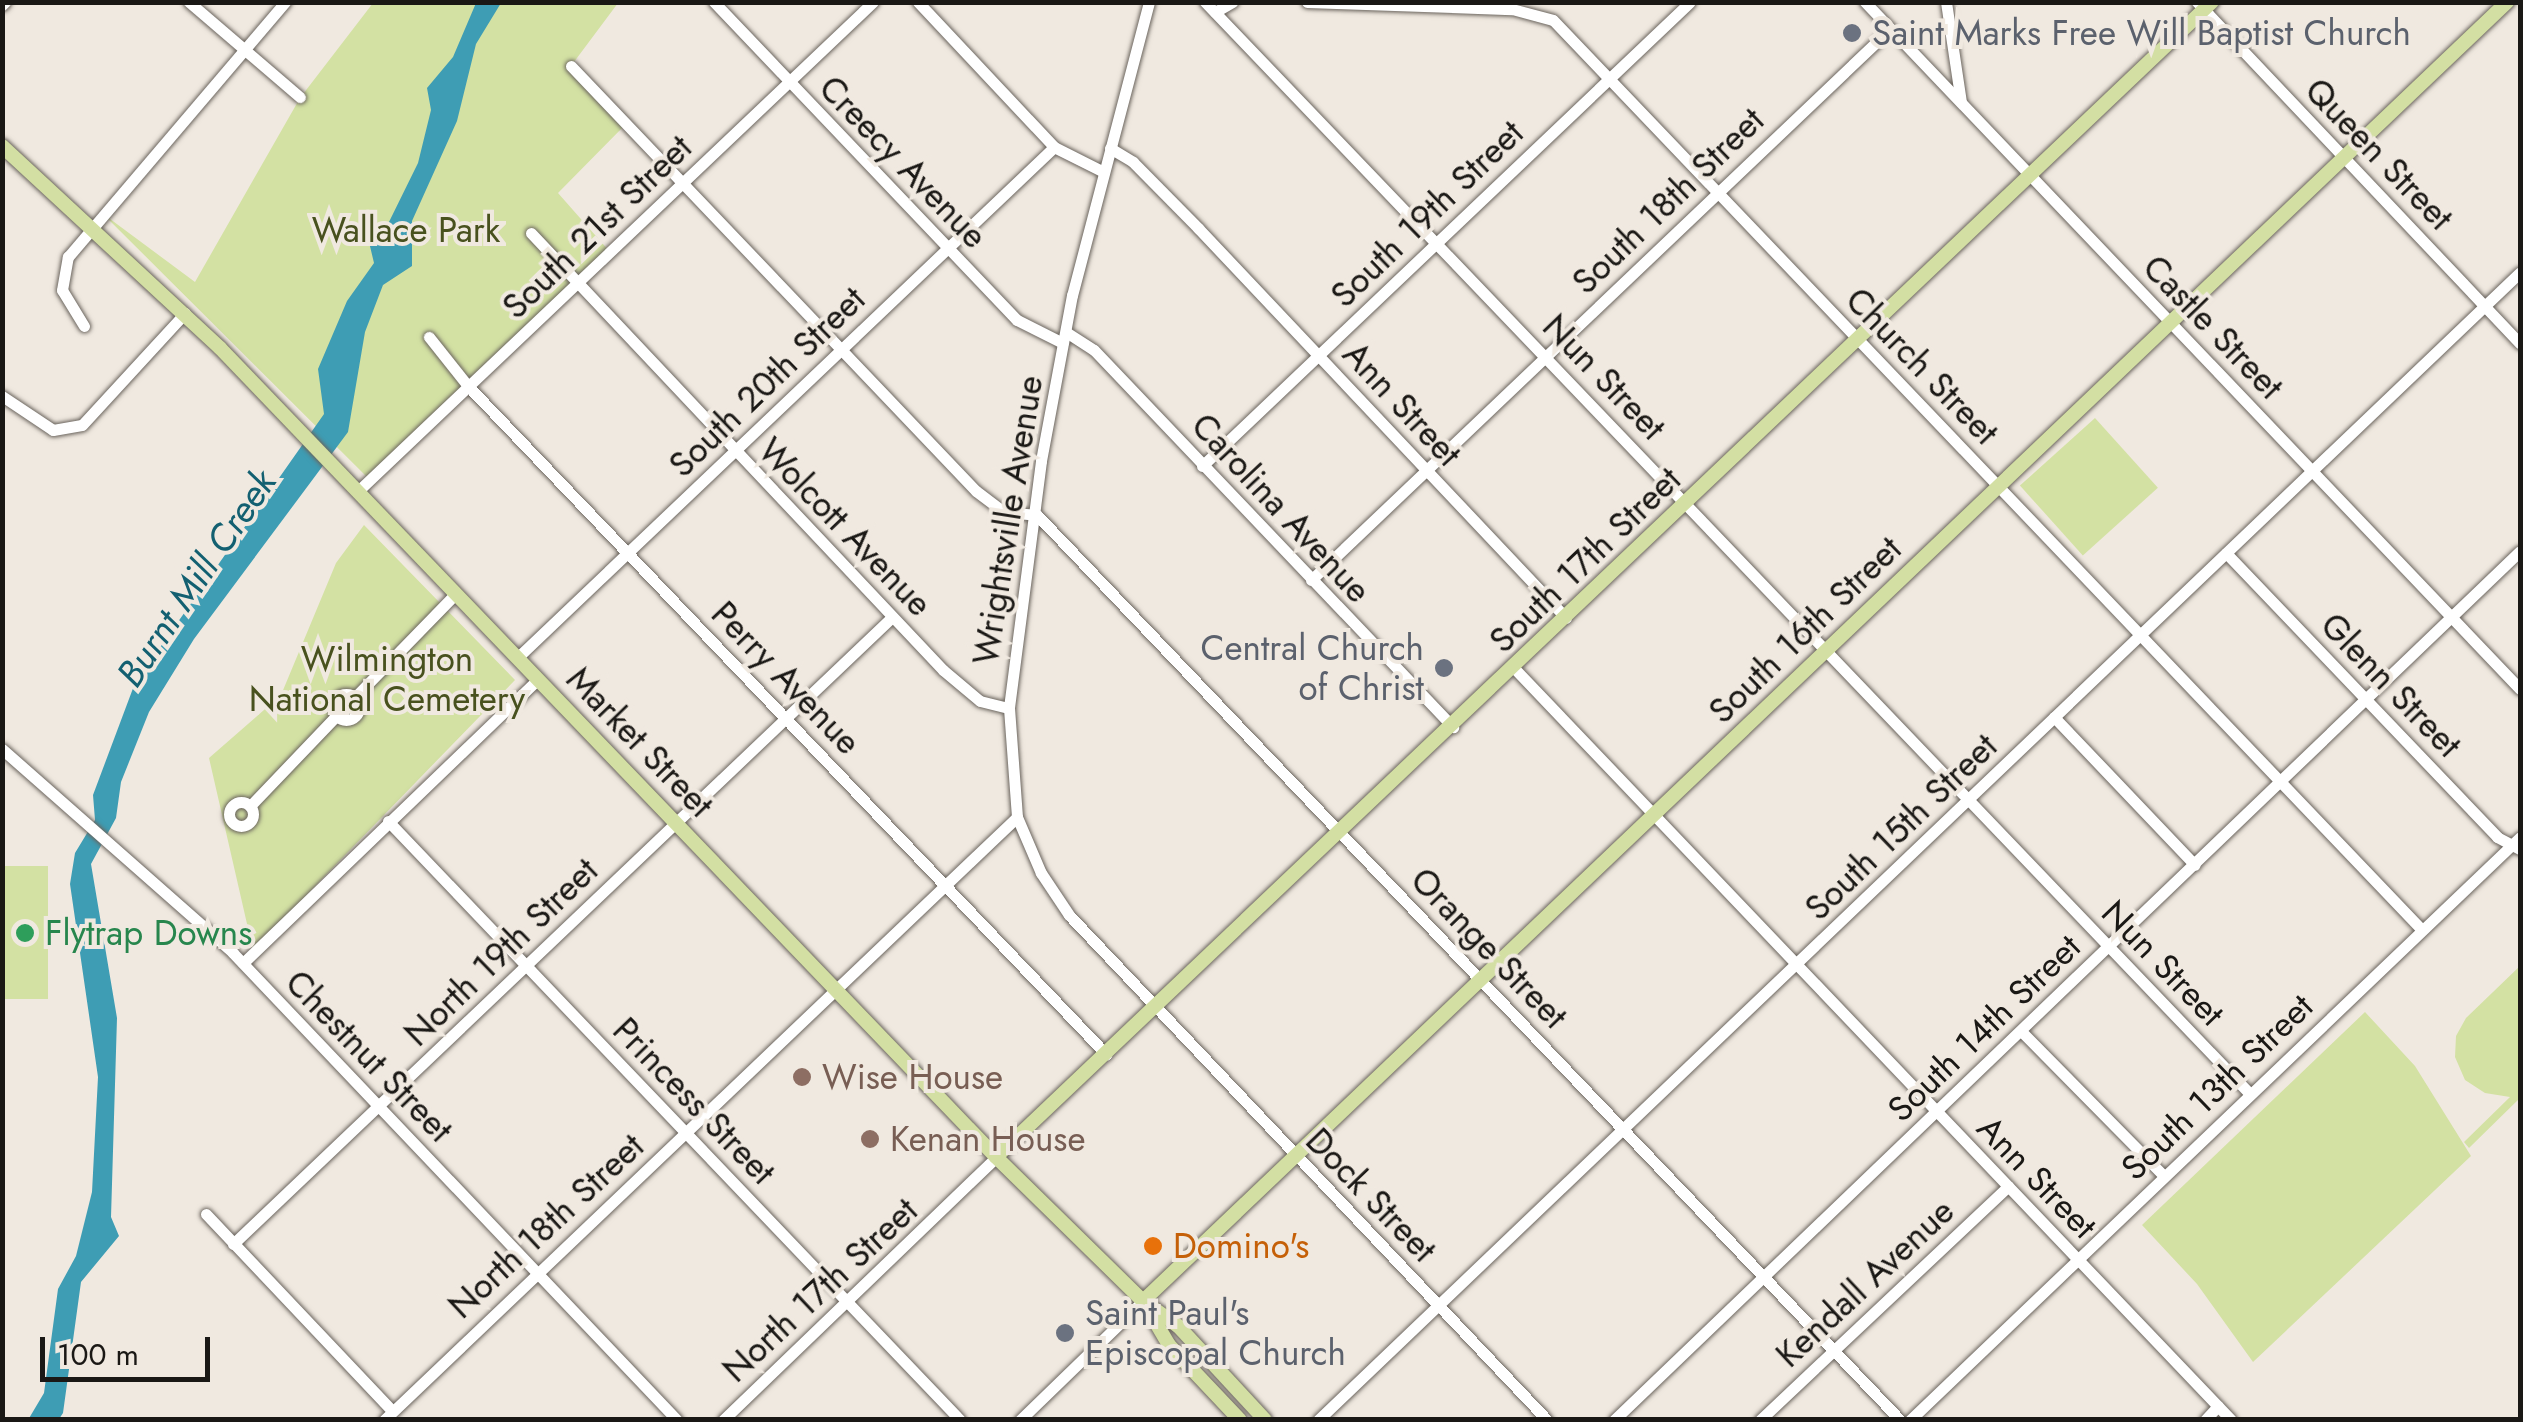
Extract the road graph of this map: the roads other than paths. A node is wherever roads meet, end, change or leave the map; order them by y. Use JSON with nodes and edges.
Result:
{"nodes":[{"id":1,"x":189,"y":2,"type":"edge"},
{"id":2,"x":285,"y":2,"type":"edge"},
{"id":3,"x":714,"y":2,"type":"edge"},
{"id":4,"x":873,"y":2,"type":"edge"},
{"id":5,"x":918,"y":2,"type":"edge"},
{"id":6,"x":1149,"y":2,"type":"edge"},
{"id":7,"x":1232,"y":2,"type":"edge"},
{"id":8,"x":1307,"y":2,"type":"edge"},
{"id":9,"x":1690,"y":2,"type":"edge"},
{"id":10,"x":1865,"y":2,"type":"edge"},
{"id":11,"x":1946,"y":2,"type":"edge"},
{"id":12,"x":2507,"y":2,"type":"edge"},
{"id":13,"x":2204,"y":5,"type":"edge"},
{"id":14,"x":1210,"y":7,"type":"edge"},
{"id":15,"x":1890,"y":28,"type":"junction"},
{"id":16,"x":244,"y":50,"type":"junction"},
{"id":17,"x":571,"y":66,"type":"dead end"},
{"id":18,"x":1609,"y":79,"type":"junction"},
{"id":19,"x":789,"y":82,"type":"junction"},
{"id":20,"x":300,"y":98,"type":"dead end"},
{"id":21,"x":1961,"y":102,"type":"junction"},
{"id":22,"x":2,"y":146,"type":"edge"},
{"id":23,"x":1054,"y":147,"type":"junction"},
{"id":24,"x":1110,"y":148,"type":"junction"},
{"id":25,"x":2345,"y":158,"type":"junction"},
{"id":26,"x":1104,"y":172,"type":"junction"},
{"id":27,"x":2031,"y":175,"type":"junction"},
{"id":28,"x":683,"y":183,"type":"junction"},
{"id":29,"x":1717,"y":193,"type":"junction"},
{"id":30,"x":92,"y":224,"type":"junction"},
{"id":31,"x":531,"y":233,"type":"dead end"},
{"id":32,"x":1436,"y":242,"type":"junction"},
{"id":33,"x":948,"y":248,"type":"junction"},
{"id":34,"x":2520,"y":272,"type":"edge"},
{"id":35,"x":576,"y":284,"type":"junction"},
{"id":36,"x":2486,"y":306,"type":"junction"},
{"id":37,"x":185,"y":313,"type":"junction"},
{"id":38,"x":2171,"y":322,"type":"junction"},
{"id":39,"x":84,"y":326,"type":"dead end"},
{"id":40,"x":429,"y":337,"type":"dead end"},
{"id":41,"x":1065,"y":338,"type":"junction"},
{"id":42,"x":1859,"y":340,"type":"junction"},
{"id":43,"x":2520,"y":342,"type":"edge"},
{"id":44,"x":841,"y":350,"type":"junction"},
{"id":45,"x":1318,"y":354,"type":"junction"},
{"id":46,"x":1546,"y":356,"type":"junction"},
{"id":47,"x":468,"y":386,"type":"junction"},
{"id":48,"x":2,"y":396,"type":"edge"},
{"id":49,"x":734,"y":451,"type":"junction"},
{"id":50,"x":1202,"y":466,"type":"junction"},
{"id":51,"x":1427,"y":470,"type":"junction"},
{"id":52,"x":2313,"y":471,"type":"junction"},
{"id":53,"x":1999,"y":487,"type":"junction"},
{"id":54,"x":358,"y":491,"type":"junction"},
{"id":55,"x":1687,"y":504,"type":"junction"},
{"id":56,"x":1037,"y":515,"type":"junction"},
{"id":57,"x":2520,"y":551,"type":"edge"},
{"id":58,"x":628,"y":552,"type":"junction"},
{"id":59,"x":2226,"y":553,"type":"junction"},
{"id":60,"x":1311,"y":580,"type":"junction"},
{"id":61,"x":456,"y":593,"type":"junction"},
{"id":62,"x":892,"y":617,"type":"junction"},
{"id":63,"x":2452,"y":617,"type":"junction"},
{"id":64,"x":1566,"y":618,"type":"junction"},
{"id":65,"x":2141,"y":634,"type":"junction"},
{"id":66,"x":1827,"y":651,"type":"junction"},
{"id":67,"x":518,"y":658,"type":"junction"},
{"id":68,"x":1514,"y":668,"type":"junction"},
{"id":69,"x":538,"y":679,"type":"junction"},
{"id":70,"x":2520,"y":689,"type":"edge"},
{"id":71,"x":355,"y":697,"type":"junction"},
{"id":72,"x":2368,"y":699,"type":"junction"},
{"id":73,"x":1009,"y":708,"type":"junction"},
{"id":74,"x":336,"y":716,"type":"junction"},
{"id":75,"x":2054,"y":717,"type":"junction"},
{"id":76,"x":786,"y":719,"type":"junction"},
{"id":77,"x":1453,"y":727,"type":"junction"},
{"id":78,"x":2,"y":750,"type":"edge"},
{"id":79,"x":2281,"y":782,"type":"junction"},
{"id":80,"x":1970,"y":798,"type":"junction"},
{"id":81,"x":250,"y":806,"type":"dead end"},
{"id":82,"x":1654,"y":815,"type":"junction"},
{"id":83,"x":1016,"y":817,"type":"junction"},
{"id":84,"x":388,"y":821,"type":"junction"},
{"id":85,"x":675,"y":823,"type":"junction"},
{"id":86,"x":1342,"y":834,"type":"junction"},
{"id":87,"x":2519,"y":843,"type":"edge"},
{"id":88,"x":2195,"y":866,"type":"junction"},
{"id":89,"x":944,"y":886,"type":"junction"},
{"id":90,"x":2422,"y":930,"type":"junction"},
{"id":91,"x":2109,"y":947,"type":"junction"},
{"id":92,"x":244,"y":964,"type":"junction"},
{"id":93,"x":1797,"y":965,"type":"junction"},
{"id":94,"x":527,"y":966,"type":"junction"},
{"id":95,"x":1481,"y":980,"type":"junction"},
{"id":96,"x":833,"y":989,"type":"junction"},
{"id":97,"x":1154,"y":1008,"type":"junction"},
{"id":98,"x":2021,"y":1031,"type":"junction"},
{"id":99,"x":1106,"y":1054,"type":"junction"},
{"id":100,"x":2250,"y":1094,"type":"junction"},
{"id":101,"x":380,"y":1107,"type":"junction"},
{"id":102,"x":1936,"y":1111,"type":"junction"},
{"id":103,"x":1622,"y":1129,"type":"junction"},
{"id":104,"x":685,"y":1132,"type":"junction"},
{"id":105,"x":1296,"y":1156,"type":"junction"},
{"id":106,"x":996,"y":1158,"type":"junction"},
{"id":107,"x":2164,"y":1176,"type":"junction"},
{"id":108,"x":2008,"y":1186,"type":"junction"},
{"id":109,"x":206,"y":1214,"type":"dead end"},
{"id":110,"x":233,"y":1244,"type":"junction"},
{"id":111,"x":2077,"y":1258,"type":"junction"},
{"id":112,"x":538,"y":1273,"type":"junction"},
{"id":113,"x":1763,"y":1276,"type":"junction"},
{"id":114,"x":847,"y":1301,"type":"junction"},
{"id":115,"x":1143,"y":1301,"type":"junction"},
{"id":116,"x":1439,"y":1305,"type":"junction"},
{"id":117,"x":1834,"y":1351,"type":"junction"},
{"id":118,"x":2218,"y":1406,"type":"junction"},
{"id":119,"x":388,"y":1415,"type":"edge"},
{"id":120,"x":677,"y":1420,"type":"edge"},
{"id":121,"x":723,"y":1420,"type":"edge"},
{"id":122,"x":960,"y":1420,"type":"edge"},
{"id":123,"x":1020,"y":1420,"type":"edge"},
{"id":124,"x":1240,"y":1420,"type":"edge"},
{"id":125,"x":1266,"y":1420,"type":"edge"},
{"id":126,"x":1318,"y":1420,"type":"edge"},
{"id":127,"x":1547,"y":1420,"type":"edge"},
{"id":128,"x":1614,"y":1420,"type":"edge"},
{"id":129,"x":1760,"y":1420,"type":"edge"},
{"id":130,"x":1900,"y":1420,"type":"edge"},
{"id":131,"x":1910,"y":1420,"type":"edge"},
{"id":132,"x":2205,"y":1420,"type":"edge"},
{"id":133,"x":2231,"y":1420,"type":"edge"}],
"edges":[{"from":1,"to":16,"type":"street"},
{"from":2,"to":16,"type":"street"},
{"from":3,"to":19,"type":"street","name":"Creecy Avenue"},
{"from":4,"to":19,"type":"street","name":"South 21st Street"},
{"from":5,"to":23,"type":"street"},
{"from":6,"to":24,"type":"street","name":"Wrightsville Avenue"},
{"from":7,"to":14,"type":"street"},
{"from":8,"to":18,"type":"street","name":"Church Street"},
{"from":9,"to":18,"type":"street","name":"South 19th Street"},
{"from":10,"to":15,"type":"street","name":"Castle Street"},
{"from":11,"to":21,"type":"street"},
{"from":12,"to":25,"type":"main road","name":"South 16th Street"},
{"from":13,"to":25,"type":"street","name":"Queen Street"},
{"from":13,"to":27,"type":"main road","name":"South 17th Street"},
{"from":14,"to":32,"type":"street","name":"Nun Street"},
{"from":15,"to":21,"type":"street","name":"Castle Street"},
{"from":15,"to":29,"type":"street","name":"South 18th Street"},
{"from":16,"to":20,"type":"street"},
{"from":16,"to":30,"type":"street"},
{"from":17,"to":28,"type":"street"},
{"from":18,"to":29,"type":"street","name":"Church Street"},
{"from":18,"to":32,"type":"street","name":"South 19th Street"},
{"from":19,"to":28,"type":"street","name":"South 21st Street"},
{"from":19,"to":33,"type":"street","name":"Creecy Avenue"},
{"from":21,"to":27,"type":"street","name":"Castle Street"},
{"from":22,"to":30,"type":"main road","name":"Market Street"},
{"from":23,"to":26,"type":"street"},
{"from":23,"to":33,"type":"street","name":"South 20th Street"},
{"from":24,"to":26,"type":"street","name":"Wrightsville Avenue"},
{"from":24,"to":45,"type":"street","name":"Ann Street"},
{"from":25,"to":36,"type":"street","name":"Queen Street"},
{"from":25,"to":38,"type":"main road","name":"South 16th Street"},
{"from":26,"to":41,"type":"street","name":"Wrightsville Avenue"},
{"from":27,"to":38,"type":"street","name":"Castle Street"},
{"from":27,"to":42,"type":"main road","name":"South 17th Street"},
{"from":28,"to":35,"type":"street","name":"South 21st Street"},
{"from":28,"to":44,"type":"street"},
{"from":29,"to":42,"type":"street","name":"Church Street"},
{"from":29,"to":46,"type":"street","name":"South 18th Street"},
{"from":30,"to":37,"type":"main road","name":"Market Street"},
{"from":30,"to":39,"type":"street"},
{"from":31,"to":35,"type":"street","name":"Wolcott Avenue"},
{"from":32,"to":45,"type":"street","name":"South 19th Street"},
{"from":32,"to":46,"type":"street","name":"Nun Street"},
{"from":33,"to":41,"type":"street","name":"Creecy Avenue"},
{"from":33,"to":44,"type":"street","name":"South 20th Street"},
{"from":34,"to":36,"type":"street","name":"South 15th Street"},
{"from":35,"to":47,"type":"street","name":"South 21st Street"},
{"from":35,"to":49,"type":"street","name":"Wolcott Avenue"},
{"from":36,"to":43,"type":"street","name":"Queen Street"},
{"from":36,"to":52,"type":"street","name":"South 15th Street"},
{"from":37,"to":48,"type":"street"},
{"from":37,"to":54,"type":"main road","name":"Market Street"},
{"from":38,"to":52,"type":"street","name":"Castle Street"},
{"from":38,"to":53,"type":"main road","name":"South 16th Street"},
{"from":40,"to":47,"type":"street","name":"Perry Avenue"},
{"from":41,"to":50,"type":"street","name":"Carolina Avenue"},
{"from":41,"to":56,"type":"street","name":"Wrightsville Avenue"},
{"from":42,"to":53,"type":"street","name":"Church Street"},
{"from":42,"to":55,"type":"main road","name":"South 17th Street"},
{"from":44,"to":49,"type":"street","name":"South 20th Street"},
{"from":44,"to":56,"type":"street"},
{"from":45,"to":50,"type":"street","name":"South 19th Street"},
{"from":45,"to":51,"type":"street","name":"Ann Street"},
{"from":46,"to":51,"type":"street","name":"South 18th Street"},
{"from":46,"to":55,"type":"street","name":"Nun Street"},
{"from":47,"to":54,"type":"street","name":"South 21st Street"},
{"from":47,"to":58,"type":"street","name":"Perry Avenue"},
{"from":49,"to":58,"type":"street","name":"South 20th Street"},
{"from":49,"to":62,"type":"street","name":"Wolcott Avenue"},
{"from":50,"to":60,"type":"street","name":"Carolina Avenue"},
{"from":51,"to":60,"type":"street","name":"South 18th Street"},
{"from":51,"to":64,"type":"street","name":"Ann Street"},
{"from":52,"to":59,"type":"street","name":"South 15th Street"},
{"from":52,"to":63,"type":"street","name":"Castle Street"},
{"from":53,"to":65,"type":"street","name":"Church Street"},
{"from":53,"to":66,"type":"main road","name":"South 16th Street"},
{"from":54,"to":61,"type":"main road","name":"Market Street"},
{"from":55,"to":64,"type":"main road","name":"South 17th Street"},
{"from":55,"to":66,"type":"street","name":"Nun Street"},
{"from":56,"to":73,"type":"street","name":"Wrightsville Avenue"},
{"from":56,"to":86,"type":"street","name":"Orange Street"},
{"from":57,"to":63,"type":"street","name":"South 14th Street"},
{"from":58,"to":67,"type":"street","name":"South 20th Street"},
{"from":58,"to":76,"type":"street","name":"Perry Avenue"},
{"from":59,"to":65,"type":"street","name":"South 15th Street"},
{"from":59,"to":72,"type":"street","name":"Glenn Street"},
{"from":60,"to":77,"type":"street","name":"Carolina Avenue"},
{"from":61,"to":67,"type":"main road","name":"Market Street"},
{"from":61,"to":71,"type":"street"},
{"from":62,"to":73,"type":"street","name":"Wolcott Avenue"},
{"from":62,"to":76,"type":"street"},
{"from":63,"to":70,"type":"street","name":"Castle Street"},
{"from":63,"to":72,"type":"street","name":"South 14th Street"},
{"from":64,"to":68,"type":"main road","name":"South 17th Street"},
{"from":65,"to":75,"type":"street","name":"South 15th Street"},
{"from":65,"to":79,"type":"street","name":"Church Street"},
{"from":66,"to":80,"type":"street","name":"Nun Street"},
{"from":66,"to":82,"type":"main road","name":"South 16th Street"},
{"from":67,"to":69,"type":"main road","name":"Market Street"},
{"from":68,"to":77,"type":"main road","name":"South 17th Street"},
{"from":68,"to":82,"type":"street","name":"Ann Street"},
{"from":69,"to":84,"type":"street"},
{"from":69,"to":85,"type":"main road","name":"Market Street"},
{"from":71,"to":74,"type":"street"},
{"from":71,"to":74,"type":"street"},
{"from":72,"to":79,"type":"street","name":"South 14th Street"},
{"from":72,"to":87,"type":"street","name":"Glenn Street"},
{"from":73,"to":83,"type":"street","name":"Wrightsville Avenue"},
{"from":74,"to":81,"type":"street"},
{"from":75,"to":80,"type":"street","name":"South 15th Street"},
{"from":75,"to":88,"type":"street"},
{"from":76,"to":85,"type":"street"},
{"from":76,"to":89,"type":"street","name":"Perry Avenue"},
{"from":77,"to":86,"type":"main road","name":"South 17th Street"},
{"from":78,"to":92,"type":"street","name":"Chestnut Street"},
{"from":79,"to":88,"type":"street","name":"South 14th Street"},
{"from":79,"to":90,"type":"street","name":"Church Street"},
{"from":80,"to":91,"type":"street","name":"Nun Street"},
{"from":80,"to":93,"type":"street","name":"South 15th Street"},
{"from":82,"to":93,"type":"street","name":"Ann Street"},
{"from":82,"to":95,"type":"main road","name":"South 16th Street"},
{"from":83,"to":89,"type":"street"},
{"from":83,"to":97,"type":"street","name":"Wrightsville Avenue"},
{"from":84,"to":92,"type":"street"},
{"from":84,"to":94,"type":"street","name":"Princess Street"},
{"from":85,"to":94,"type":"street","name":"North 19th Street"},
{"from":85,"to":96,"type":"main road","name":"Market Street"},
{"from":86,"to":95,"type":"street","name":"Orange Street"},
{"from":86,"to":97,"type":"main road","name":"South 17th Street"},
{"from":87,"to":90,"type":"street","name":"South 13th Street"},
{"from":88,"to":91,"type":"street","name":"South 14th Street"},
{"from":89,"to":96,"type":"street"},
{"from":89,"to":99,"type":"street","name":"Perry Avenue"},
{"from":90,"to":100,"type":"street","name":"South 13th Street"},
{"from":91,"to":98,"type":"street","name":"South 14th Street"},
{"from":91,"to":100,"type":"street","name":"Nun Street"},
{"from":92,"to":101,"type":"street","name":"Chestnut Street"},
{"from":93,"to":102,"type":"street","name":"Ann Street"},
{"from":93,"to":103,"type":"street","name":"South 15th Street"},
{"from":94,"to":101,"type":"street","name":"North 19th Street"},
{"from":94,"to":104,"type":"street","name":"Princess Street"},
{"from":95,"to":103,"type":"street","name":"Orange Street"},
{"from":95,"to":105,"type":"main road","name":"South 16th Street"},
{"from":96,"to":104,"type":"street","name":"North 18th Street"},
{"from":96,"to":106,"type":"main road","name":"Market Street"},
{"from":97,"to":99,"type":"main road","name":"South 17th Street"},
{"from":97,"to":105,"type":"street","name":"Dock Street"},
{"from":98,"to":102,"type":"street","name":"South 14th Street"},
{"from":98,"to":107,"type":"street"},
{"from":99,"to":106,"type":"main road","name":"South 17th Street"},
{"from":100,"to":107,"type":"street","name":"South 13th Street"},
{"from":101,"to":110,"type":"street","name":"North 19th Street"},
{"from":101,"to":112,"type":"street","name":"Chestnut Street"},
{"from":102,"to":108,"type":"street","name":"Ann Street"},
{"from":102,"to":113,"type":"street","name":"South 14th Street"},
{"from":103,"to":113,"type":"street","name":"Orange Street"},
{"from":103,"to":116,"type":"street","name":"South 15th Street"},
{"from":104,"to":112,"type":"street","name":"North 18th Street"},
{"from":104,"to":114,"type":"street","name":"Princess Street"},
{"from":105,"to":115,"type":"main road","name":"South 16th Street"},
{"from":105,"to":116,"type":"street","name":"Dock Street"},
{"from":106,"to":114,"type":"street","name":"North 17th Street"},
{"from":106,"to":115,"type":"main road","name":"Market Street"},
{"from":107,"to":111,"type":"street","name":"South 13th Street"},
{"from":108,"to":111,"type":"street","name":"Ann Street"},
{"from":108,"to":117,"type":"street","name":"Kendall Avenue"},
{"from":109,"to":110,"type":"street"},
{"from":110,"to":119,"type":"street"},
{"from":111,"to":118,"type":"street","name":"Ann Street"},
{"from":111,"to":131,"type":"street","name":"South 13th Street"},
{"from":112,"to":119,"type":"street","name":"North 18th Street"},
{"from":112,"to":120,"type":"street","name":"Chestnut Street"},
{"from":113,"to":117,"type":"street","name":"Orange Street"},
{"from":113,"to":128,"type":"street","name":"South 14th Street"},
{"from":114,"to":121,"type":"street","name":"North 17th Street"},
{"from":114,"to":122,"type":"street","name":"Princess Street"},
{"from":115,"to":123,"type":"street"},
{"from":115,"to":124,"type":"main road","name":"Market Street"},
{"from":115,"to":125,"type":"main road","name":"Market Street"},
{"from":116,"to":126,"type":"street","name":"South 15th Street"},
{"from":116,"to":127,"type":"street","name":"Dock Street"},
{"from":117,"to":129,"type":"street","name":"Kendall Avenue"},
{"from":117,"to":130,"type":"street","name":"Orange Street"},
{"from":118,"to":132,"type":"street"},
{"from":118,"to":133,"type":"street","name":"Ann Street"}]}
